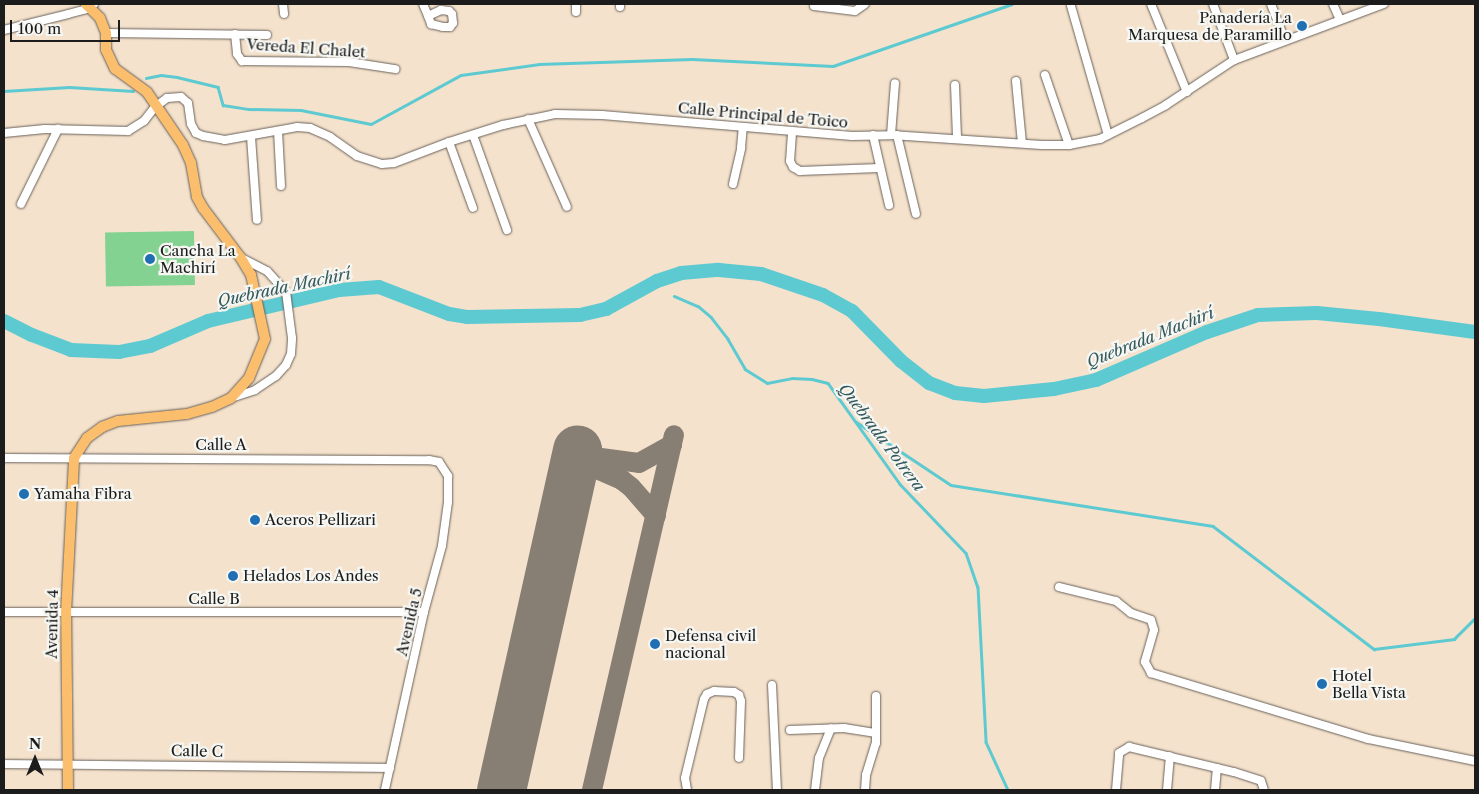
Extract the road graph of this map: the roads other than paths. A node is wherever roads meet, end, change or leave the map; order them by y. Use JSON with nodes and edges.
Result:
{"nodes":[{"id":1,"x":283,"y":4,"type":"edge"},
{"id":2,"x":423,"y":4,"type":"edge"},
{"id":3,"x":576,"y":4,"type":"edge"},
{"id":4,"x":865,"y":4,"type":"edge"},
{"id":5,"x":1151,"y":4,"type":"edge"},
{"id":6,"x":1214,"y":4,"type":"edge"},
{"id":7,"x":1271,"y":4,"type":"edge"},
{"id":8,"x":1333,"y":4,"type":"edge"},
{"id":9,"x":1384,"y":4,"type":"edge"},
{"id":10,"x":90,"y":5,"type":"edge"},
{"id":11,"x":814,"y":6,"type":"dead end"},
{"id":12,"x":1071,"y":6,"type":"dead end"},
{"id":13,"x":576,"y":12,"type":"dead end"},
{"id":14,"x":284,"y":14,"type":"dead end"},
{"id":15,"x":428,"y":16,"type":"dead end"},
{"id":16,"x":1340,"y":20,"type":"junction"},
{"id":17,"x":4,"y":30,"type":"edge"},
{"id":18,"x":106,"y":33,"type":"junction"},
{"id":19,"x":235,"y":34,"type":"junction"},
{"id":20,"x":268,"y":34,"type":"dead end"},
{"id":21,"x":1285,"y":40,"type":"junction"},
{"id":22,"x":1234,"y":60,"type":"junction"},
{"id":23,"x":395,"y":69,"type":"dead end"},
{"id":24,"x":1045,"y":75,"type":"dead end"},
{"id":25,"x":1016,"y":81,"type":"dead end"},
{"id":26,"x":894,"y":83,"type":"dead end"},
{"id":27,"x":956,"y":85,"type":"dead end"},
{"id":28,"x":1187,"y":92,"type":"junction"},
{"id":29,"x":155,"y":107,"type":"junction"},
{"id":30,"x":528,"y":119,"type":"junction"},
{"id":31,"x":743,"y":127,"type":"junction"},
{"id":32,"x":58,"y":129,"type":"junction"},
{"id":33,"x":278,"y":131,"type":"junction"},
{"id":34,"x":792,"y":132,"type":"junction"},
{"id":35,"x":4,"y":133,"type":"edge"},
{"id":36,"x":473,"y":135,"type":"junction"},
{"id":37,"x":873,"y":135,"type":"junction"},
{"id":38,"x":894,"y":135,"type":"junction"},
{"id":39,"x":1108,"y":135,"type":"junction"},
{"id":40,"x":251,"y":137,"type":"junction"},
{"id":41,"x":957,"y":138,"type":"junction"},
{"id":42,"x":449,"y":142,"type":"junction"},
{"id":43,"x":1022,"y":143,"type":"junction"},
{"id":44,"x":1069,"y":145,"type":"junction"},
{"id":45,"x":879,"y":168,"type":"junction"},
{"id":46,"x":733,"y":184,"type":"dead end"},
{"id":47,"x":281,"y":186,"type":"dead end"},
{"id":48,"x":21,"y":204,"type":"dead end"},
{"id":49,"x":889,"y":205,"type":"dead end"},
{"id":50,"x":567,"y":207,"type":"dead end"},
{"id":51,"x":473,"y":208,"type":"dead end"},
{"id":52,"x":916,"y":214,"type":"dead end"},
{"id":53,"x":257,"y":220,"type":"dead end"},
{"id":54,"x":507,"y":230,"type":"dead end"},
{"id":55,"x":240,"y":256,"type":"junction"},
{"id":56,"x":231,"y":398,"type":"junction"},
{"id":57,"x":4,"y":458,"type":"edge"},
{"id":58,"x":74,"y":458,"type":"junction"},
{"id":59,"x":439,"y":462,"type":"joint"},
{"id":60,"x":1060,"y":587,"type":"dead end"},
{"id":61,"x":4,"y":612,"type":"edge"},
{"id":62,"x":424,"y":612,"type":"junction"},
{"id":63,"x":66,"y":613,"type":"junction"},
{"id":64,"x":772,"y":686,"type":"dead end"},
{"id":65,"x":876,"y":696,"type":"dead end"},
{"id":66,"x":831,"y":728,"type":"junction"},
{"id":67,"x":790,"y":730,"type":"dead end"},
{"id":68,"x":875,"y":733,"type":"junction"},
{"id":69,"x":1170,"y":756,"type":"junction"},
{"id":70,"x":739,"y":758,"type":"dead end"},
{"id":71,"x":1475,"y":761,"type":"edge"},
{"id":72,"x":68,"y":763,"type":"junction"},
{"id":73,"x":4,"y":764,"type":"edge"},
{"id":74,"x":390,"y":768,"type":"junction"},
{"id":75,"x":1217,"y":768,"type":"junction"},
{"id":76,"x":68,"y":790,"type":"edge"},
{"id":77,"x":386,"y":790,"type":"edge"},
{"id":78,"x":687,"y":790,"type":"edge"},
{"id":79,"x":777,"y":790,"type":"edge"},
{"id":80,"x":815,"y":790,"type":"edge"},
{"id":81,"x":865,"y":790,"type":"edge"},
{"id":82,"x":1116,"y":790,"type":"edge"},
{"id":83,"x":1167,"y":790,"type":"edge"},
{"id":84,"x":1215,"y":790,"type":"edge"},
{"id":85,"x":1264,"y":790,"type":"edge"}],
"edges":[{"from":1,"to":14,"type":"street"},
{"from":2,"to":15,"type":"street"},
{"from":3,"to":13,"type":"street"},
{"from":4,"to":11,"type":"street"},
{"from":5,"to":28,"type":"street"},
{"from":6,"to":22,"type":"street"},
{"from":7,"to":21,"type":"street"},
{"from":8,"to":16,"type":"street"},
{"from":9,"to":16,"type":"street","name":"Calle Principal de Toico"},
{"from":10,"to":17,"type":"street"},
{"from":10,"to":18,"type":"main road"},
{"from":12,"to":39,"type":"street"},
{"from":16,"to":21,"type":"street","name":"Calle Principal de Toico"},
{"from":18,"to":19,"type":"street","name":"Vereda El Chalet"},
{"from":18,"to":29,"type":"main road"},
{"from":19,"to":20,"type":"street","name":"Vereda El Chalet"},
{"from":19,"to":23,"type":"street","name":"Vereda El Chalet"},
{"from":21,"to":22,"type":"street","name":"Calle Principal de Toico"},
{"from":22,"to":28,"type":"street","name":"Calle Principal de Toico"},
{"from":24,"to":44,"type":"street"},
{"from":25,"to":43,"type":"street"},
{"from":26,"to":38,"type":"street"},
{"from":27,"to":41,"type":"street"},
{"from":28,"to":39,"type":"street","name":"Calle Principal de Toico"},
{"from":29,"to":32,"type":"street"},
{"from":29,"to":40,"type":"street","name":"Calle Principal de Toico"},
{"from":29,"to":55,"type":"main road"},
{"from":30,"to":31,"type":"street","name":"Calle Principal de Toico"},
{"from":30,"to":36,"type":"street","name":"Calle Principal de Toico"},
{"from":30,"to":50,"type":"street"},
{"from":31,"to":34,"type":"street","name":"Calle Principal de Toico"},
{"from":31,"to":46,"type":"street"},
{"from":32,"to":35,"type":"street"},
{"from":32,"to":48,"type":"street"},
{"from":33,"to":40,"type":"street","name":"Calle Principal de Toico"},
{"from":33,"to":42,"type":"street","name":"Calle Principal de Toico"},
{"from":33,"to":47,"type":"street"},
{"from":34,"to":37,"type":"street","name":"Calle Principal de Toico"},
{"from":34,"to":45,"type":"street"},
{"from":36,"to":42,"type":"street","name":"Calle Principal de Toico"},
{"from":36,"to":54,"type":"street"},
{"from":37,"to":38,"type":"street","name":"Calle Principal de Toico"},
{"from":37,"to":45,"type":"street"},
{"from":38,"to":41,"type":"street","name":"Calle Principal de Toico"},
{"from":38,"to":52,"type":"street"},
{"from":39,"to":44,"type":"street","name":"Calle Principal de Toico"},
{"from":40,"to":53,"type":"street"},
{"from":41,"to":43,"type":"street","name":"Calle Principal de Toico"},
{"from":42,"to":51,"type":"street"},
{"from":43,"to":44,"type":"street","name":"Calle Principal de Toico"},
{"from":45,"to":49,"type":"street"},
{"from":55,"to":56,"type":"main road"},
{"from":55,"to":56,"type":"street"},
{"from":56,"to":58,"type":"main road"},
{"from":57,"to":58,"type":"street","name":"Calle A"},
{"from":58,"to":59,"type":"street","name":"Calle A"},
{"from":58,"to":63,"type":"main road","name":"Avenida 4"},
{"from":59,"to":62,"type":"street","name":"Avenida 5"},
{"from":60,"to":71,"type":"street"},
{"from":61,"to":63,"type":"street","name":"Calle B"},
{"from":62,"to":63,"type":"street","name":"Calle B"},
{"from":62,"to":74,"type":"street","name":"Avenida 5"},
{"from":63,"to":72,"type":"main road","name":"Avenida 4"},
{"from":64,"to":79,"type":"street"},
{"from":65,"to":68,"type":"street"},
{"from":66,"to":67,"type":"street"},
{"from":66,"to":68,"type":"street"},
{"from":66,"to":80,"type":"street"},
{"from":68,"to":81,"type":"street"},
{"from":69,"to":75,"type":"street"},
{"from":69,"to":82,"type":"street"},
{"from":69,"to":83,"type":"street"},
{"from":70,"to":78,"type":"street"},
{"from":72,"to":73,"type":"street","name":"Calle C"},
{"from":72,"to":74,"type":"street","name":"Calle C"},
{"from":72,"to":76,"type":"main road","name":"Avenida 4"},
{"from":74,"to":77,"type":"street","name":"Avenida 5"},
{"from":75,"to":84,"type":"street"},
{"from":75,"to":85,"type":"street"}]}
